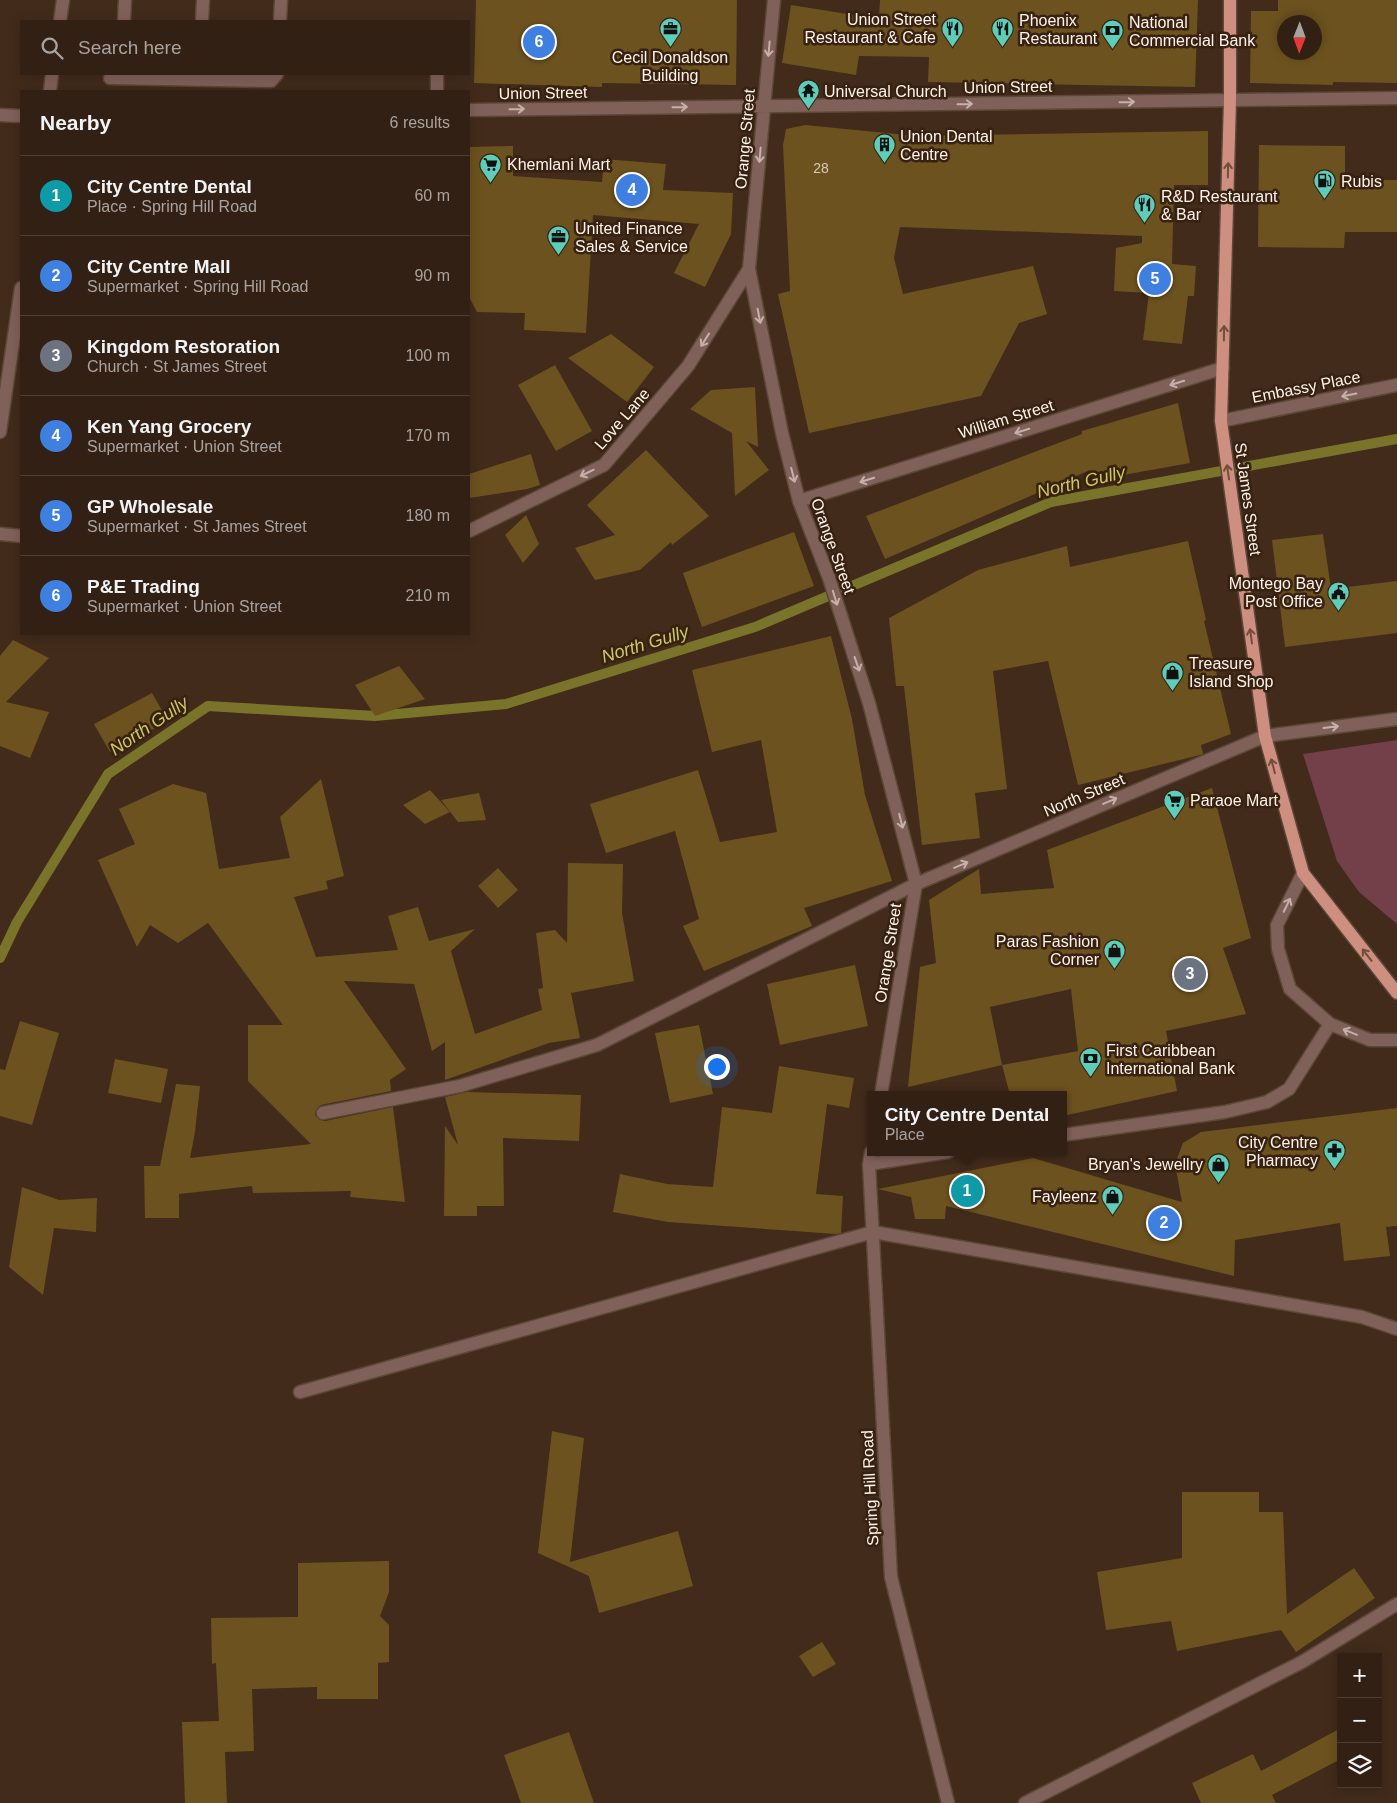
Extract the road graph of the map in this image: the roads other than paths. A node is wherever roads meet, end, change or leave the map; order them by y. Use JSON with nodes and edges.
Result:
{"nodes":[{"id":1,"x":63,"y":0,"type":"edge"},
{"id":2,"x":125,"y":0,"type":"edge"},
{"id":3,"x":203,"y":0,"type":"edge"},
{"id":4,"x":281,"y":0,"type":"edge"},
{"id":5,"x":774,"y":0,"type":"edge"},
{"id":6,"x":1230,"y":0,"type":"edge"},
{"id":7,"x":60,"y":20,"type":"edge"},
{"id":8,"x":124,"y":20,"type":"edge"},
{"id":9,"x":202,"y":20,"type":"edge"},
{"id":10,"x":280,"y":20,"type":"edge"},
{"id":11,"x":52,"y":75,"type":"edge"},
{"id":12,"x":276,"y":75,"type":"edge"},
{"id":13,"x":437,"y":75,"type":"edge"},
{"id":14,"x":110,"y":78,"type":"dead end"},
{"id":15,"x":50,"y":90,"type":"edge"},
{"id":16,"x":437,"y":90,"type":"edge"},
{"id":17,"x":1397,"y":98,"type":"edge"},
{"id":18,"x":1230,"y":100,"type":"junction"},
{"id":19,"x":764,"y":106,"type":"junction"},
{"id":20,"x":470,"y":110,"type":"edge"},
{"id":21,"x":0,"y":115,"type":"edge"},
{"id":22,"x":20,"y":116,"type":"edge"},
{"id":23,"x":749,"y":269,"type":"junction"},
{"id":24,"x":20,"y":295,"type":"edge"},
{"id":25,"x":1223,"y":368,"type":"junction"},
{"id":26,"x":1397,"y":385,"type":"edge"},
{"id":27,"x":1221,"y":421,"type":"junction"},
{"id":28,"x":0,"y":432,"type":"edge"},
{"id":29,"x":799,"y":501,"type":"junction"},
{"id":30,"x":470,"y":531,"type":"edge"},
{"id":31,"x":0,"y":534,"type":"edge"},
{"id":32,"x":20,"y":536,"type":"edge"},
{"id":33,"x":1397,"y":719,"type":"edge"},
{"id":34,"x":1265,"y":736,"type":"junction"},
{"id":35,"x":1303,"y":873,"type":"junction"},
{"id":36,"x":916,"y":884,"type":"junction"},
{"id":37,"x":1397,"y":993,"type":"edge"},
{"id":38,"x":1330,"y":1024,"type":"junction"},
{"id":39,"x":1397,"y":1040,"type":"edge"},
{"id":40,"x":882,"y":1091,"type":"edge"},
{"id":41,"x":322,"y":1113,"type":"dead end"},
{"id":42,"x":1067,"y":1134,"type":"edge"},
{"id":43,"x":896,"y":1156,"type":"edge"},
{"id":44,"x":870,"y":1158,"type":"edge"},
{"id":45,"x":873,"y":1232,"type":"junction"},
{"id":46,"x":1397,"y":1329,"type":"edge"},
{"id":47,"x":300,"y":1392,"type":"dead end"},
{"id":48,"x":1397,"y":1604,"type":"edge"},
{"id":49,"x":948,"y":1803,"type":"edge"},
{"id":50,"x":1025,"y":1803,"type":"edge"}],
"edges":[{"from":1,"to":7,"type":"street"},
{"from":2,"to":8,"type":"street"},
{"from":3,"to":9,"type":"street"},
{"from":4,"to":10,"type":"street"},
{"from":5,"to":19,"type":"street","name":"Orange Street","one_way":true},
{"from":6,"to":18,"type":"main road","name":"St James Street"},
{"from":11,"to":15,"type":"street"},
{"from":12,"to":14,"type":"street"},
{"from":13,"to":16,"type":"street"},
{"from":17,"to":18,"type":"street","name":"Union Street"},
{"from":19,"to":18,"type":"street","name":"Union Street","one_way":true},
{"from":25,"to":18,"type":"main road","name":"St James Street","one_way":true},
{"from":20,"to":19,"type":"street","name":"Union Street","one_way":true},
{"from":19,"to":23,"type":"street","name":"Orange Street","one_way":true},
{"from":21,"to":22,"type":"street"},
{"from":23,"to":29,"type":"street","name":"Orange Street","one_way":true},
{"from":23,"to":30,"type":"street","name":"Love Lane","one_way":true},
{"from":24,"to":28,"type":"street"},
{"from":25,"to":27,"type":"main road","name":"St James Street"},
{"from":25,"to":29,"type":"street","name":"William Street","one_way":true},
{"from":26,"to":27,"type":"street","name":"Embassy Place","one_way":true},
{"from":34,"to":27,"type":"main road","name":"St James Street","one_way":true},
{"from":29,"to":36,"type":"street","name":"Orange Street","one_way":true},
{"from":31,"to":32,"type":"street"},
{"from":34,"to":33,"type":"street","name":"North Street","one_way":true},
{"from":35,"to":34,"type":"main road","name":"St James Street","one_way":true},
{"from":36,"to":34,"type":"street","name":"North Street","one_way":true},
{"from":37,"to":35,"type":"main road","name":"St James Street","one_way":true},
{"from":38,"to":35,"type":"street","one_way":true},
{"from":36,"to":40,"type":"street","name":"Orange Street"},
{"from":36,"to":41,"type":"street","name":"North Street"},
{"from":39,"to":38,"type":"street","one_way":true},
{"from":38,"to":42,"type":"street"},
{"from":43,"to":44,"type":"street"},
{"from":44,"to":45,"type":"street","name":"Spring Hill Road"},
{"from":45,"to":46,"type":"street"},
{"from":45,"to":47,"type":"street"},
{"from":45,"to":49,"type":"street","name":"Spring Hill Road"},
{"from":48,"to":50,"type":"street"}]}
